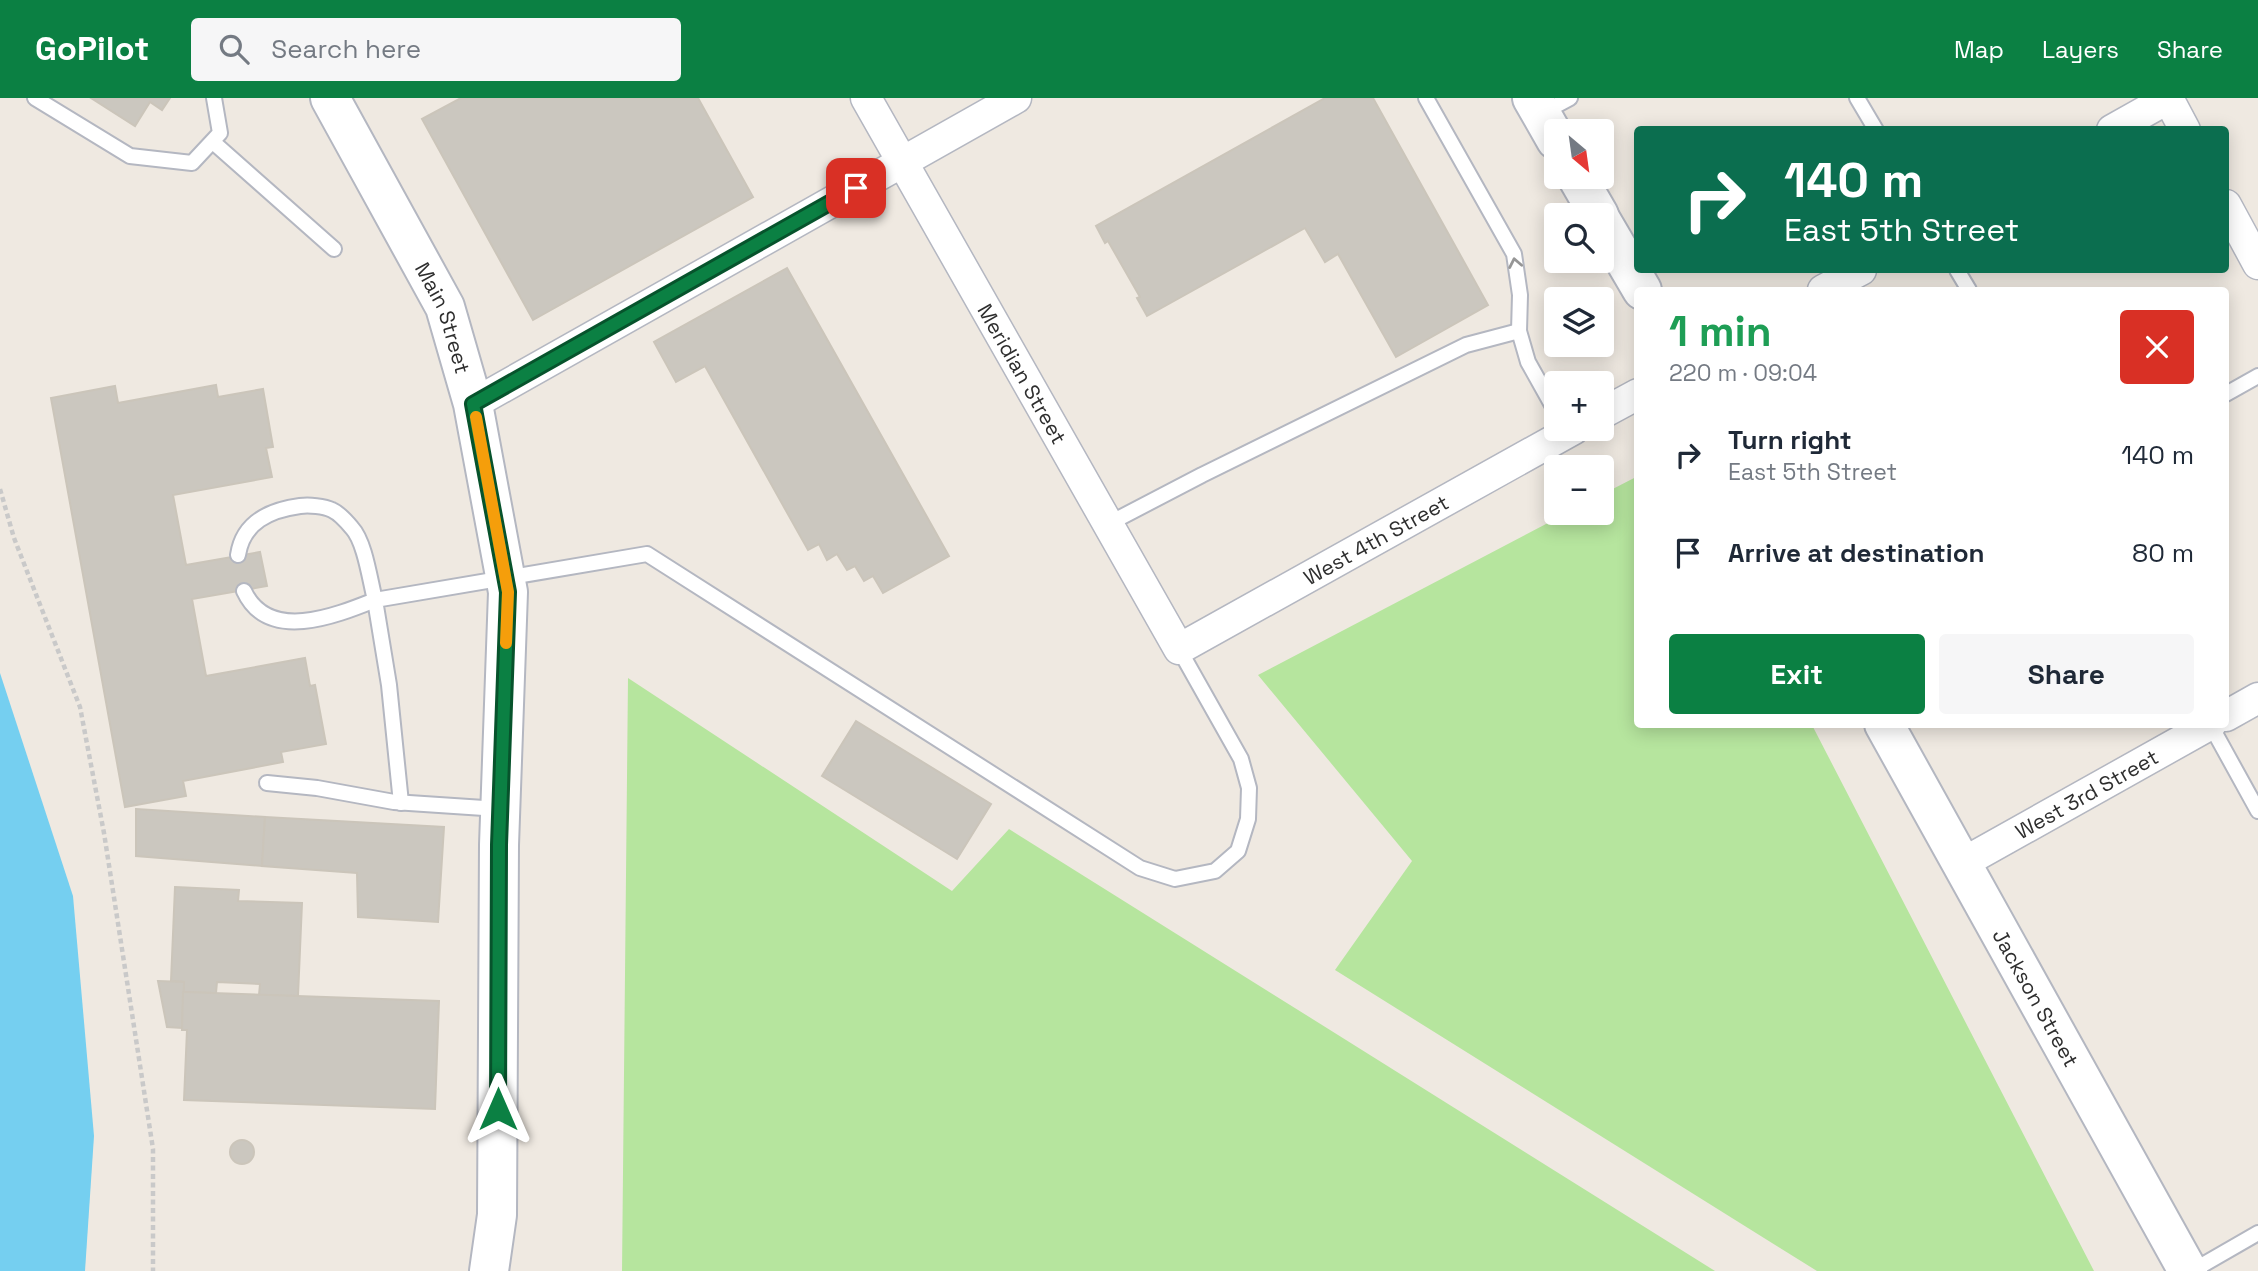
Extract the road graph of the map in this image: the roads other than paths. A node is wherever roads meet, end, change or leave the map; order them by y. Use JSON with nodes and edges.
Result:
{"nodes":[{"id":1,"x":35,"y":98,"type":"edge"},
{"id":2,"x":214,"y":98,"type":"edge"},
{"id":3,"x":330,"y":98,"type":"edge"},
{"id":4,"x":866,"y":98,"type":"edge"},
{"id":5,"x":1016,"y":98,"type":"edge"},
{"id":6,"x":1426,"y":98,"type":"edge"},
{"id":7,"x":1857,"y":98,"type":"edge"},
{"id":8,"x":2168,"y":98,"type":"edge"},
{"id":9,"x":1874,"y":126,"type":"edge"},
{"id":10,"x":2119,"y":126,"type":"edge"},
{"id":11,"x":2183,"y":126,"type":"edge"},
{"id":12,"x":213,"y":142,"type":"junction"},
{"id":13,"x":904,"y":161,"type":"junction"},
{"id":14,"x":2229,"y":211,"type":"edge"},
{"id":15,"x":1614,"y":241,"type":"edge"},
{"id":16,"x":334,"y":250,"type":"dead end"},
{"id":17,"x":2258,"y":264,"type":"edge"},
{"id":18,"x":1855,"y":273,"type":"edge"},
{"id":19,"x":1640,"y":287,"type":"edge"},
{"id":20,"x":1829,"y":287,"type":"edge"},
{"id":21,"x":1519,"y":331,"type":"junction"},
{"id":22,"x":2258,"y":376,"type":"edge"},
{"id":23,"x":1544,"y":389,"type":"edge"},
{"id":24,"x":2229,"y":392,"type":"edge"},
{"id":25,"x":1634,"y":396,"type":"edge"},
{"id":26,"x":473,"y":404,"type":"junction"},
{"id":27,"x":1614,"y":407,"type":"edge"},
{"id":28,"x":1544,"y":438,"type":"edge"},
{"id":29,"x":1108,"y":524,"type":"junction"},
{"id":30,"x":239,"y":555,"type":"dead end"},
{"id":31,"x":505,"y":578,"type":"junction"},
{"id":32,"x":244,"y":592,"type":"dead end"},
{"id":33,"x":374,"y":600,"type":"junction"},
{"id":34,"x":1179,"y":649,"type":"junction"},
{"id":35,"x":2258,"y":698,"type":"edge"},
{"id":36,"x":2229,"y":714,"type":"edge"},
{"id":37,"x":1886,"y":728,"type":"edge"},
{"id":38,"x":2205,"y":728,"type":"edge"},
{"id":39,"x":2212,"y":728,"type":"edge"},
{"id":40,"x":267,"y":783,"type":"dead end"},
{"id":41,"x":401,"y":803,"type":"junction"},
{"id":42,"x":500,"y":809,"type":"junction"},
{"id":43,"x":2258,"y":811,"type":"edge"},
{"id":44,"x":1961,"y":864,"type":"junction"},
{"id":45,"x":2258,"y":1233,"type":"edge"},
{"id":46,"x":489,"y":1271,"type":"edge"},
{"id":47,"x":2190,"y":1271,"type":"edge"}],
"edges":[{"from":1,"to":12,"type":"lane"},
{"from":2,"to":12,"type":"lane"},
{"from":3,"to":26,"type":"main road","name":"Main Street"},
{"from":4,"to":13,"type":"street","name":"Meridian Street"},
{"from":5,"to":13,"type":"street"},
{"from":21,"to":6,"type":"lane","one_way":true},
{"from":7,"to":9,"type":"lane"},
{"from":8,"to":10,"type":"street"},
{"from":8,"to":11,"type":"street"},
{"from":12,"to":16,"type":"lane"},
{"from":13,"to":26,"type":"street"},
{"from":13,"to":29,"type":"street","name":"Meridian Street"},
{"from":14,"to":17,"type":"street"},
{"from":15,"to":19,"type":"main road"},
{"from":18,"to":20,"type":"street"},
{"from":21,"to":23,"type":"lane"},
{"from":21,"to":29,"type":"lane"},
{"from":22,"to":24,"type":"lane"},
{"from":25,"to":27,"type":"street"},
{"from":26,"to":31,"type":"main road","name":"Main Street"},
{"from":28,"to":34,"type":"street","name":"West 4th Street"},
{"from":29,"to":34,"type":"street","name":"Meridian Street"},
{"from":30,"to":33,"type":"lane"},
{"from":31,"to":33,"type":"lane"},
{"from":31,"to":34,"type":"lane"},
{"from":31,"to":42,"type":"main road","name":"Main Street"},
{"from":32,"to":33,"type":"lane"},
{"from":33,"to":41,"type":"lane"},
{"from":35,"to":36,"type":"street"},
{"from":37,"to":44,"type":"main road","name":"Jackson Street"},
{"from":38,"to":44,"type":"street","name":"West 3rd Street"},
{"from":39,"to":43,"type":"lane"},
{"from":40,"to":41,"type":"lane"},
{"from":41,"to":42,"type":"lane"},
{"from":42,"to":46,"type":"main road","name":"Main Street"},
{"from":44,"to":47,"type":"main road","name":"Jackson Street"},
{"from":45,"to":47,"type":"lane"}]}
